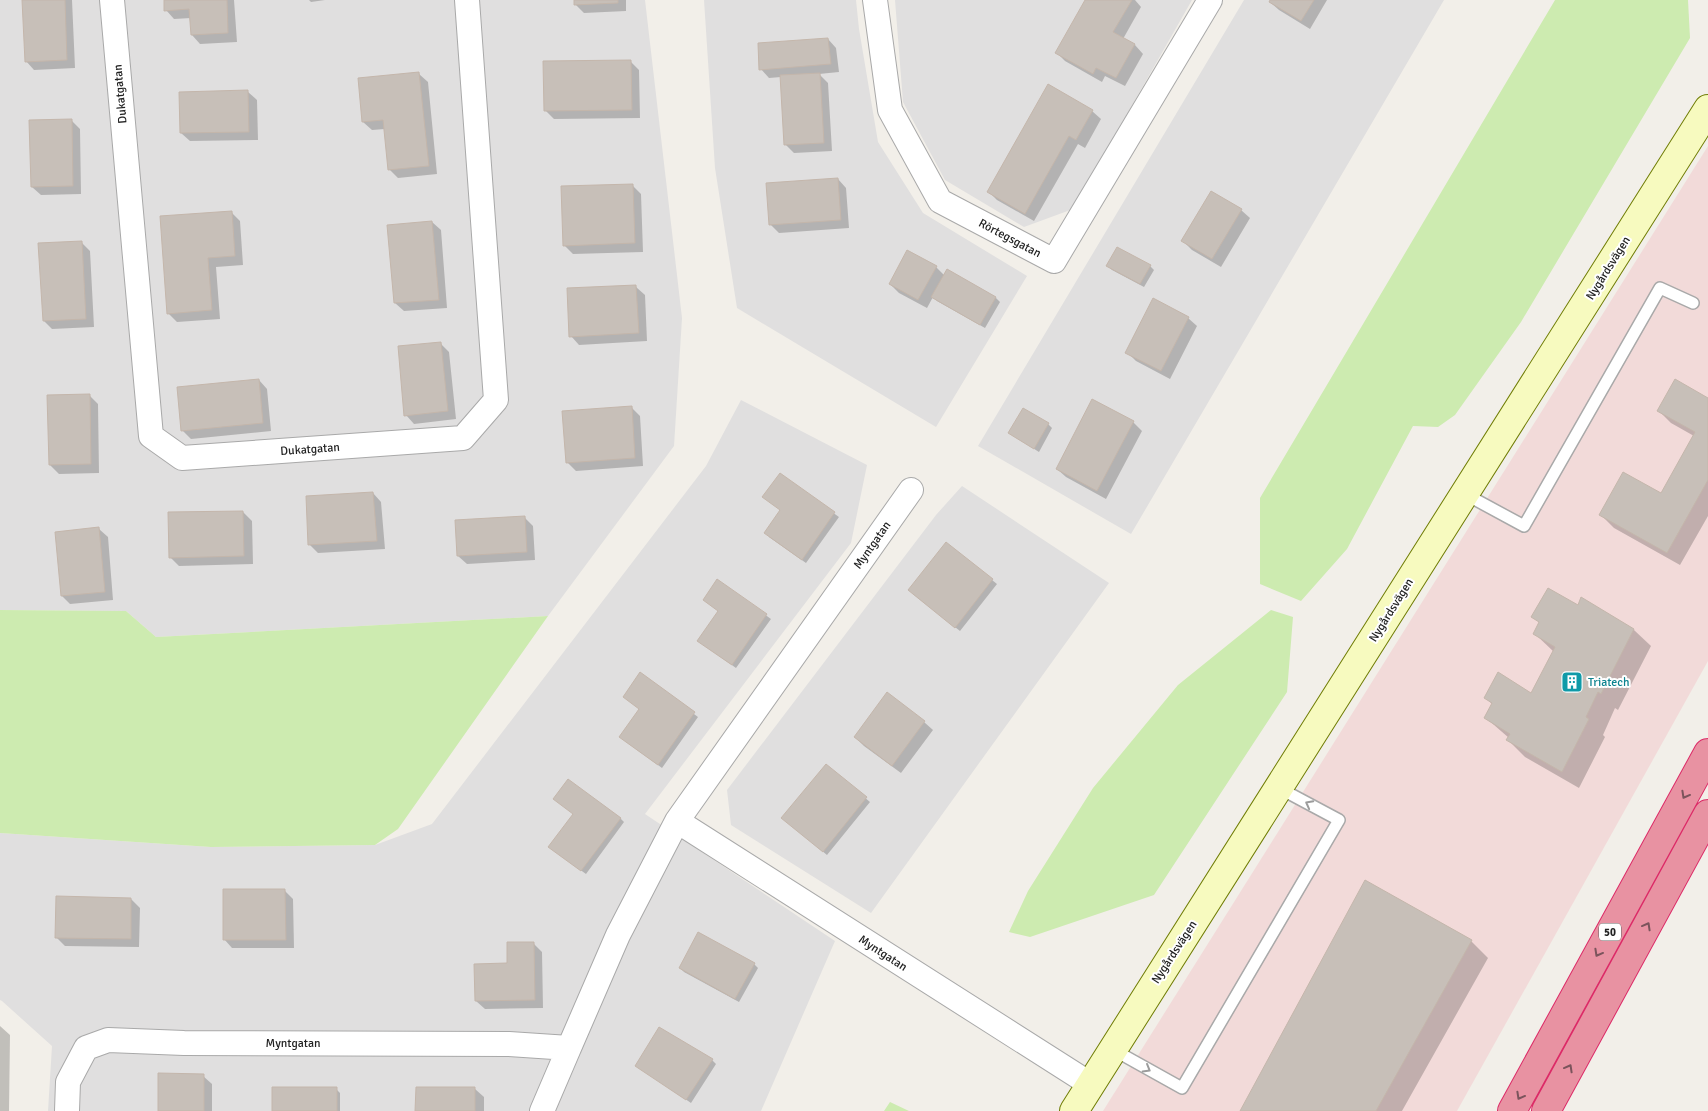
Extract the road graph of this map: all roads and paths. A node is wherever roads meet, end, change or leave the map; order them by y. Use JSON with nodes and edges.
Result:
{"nodes":[{"id":1,"x":112,"y":0,"type":"edge"},
{"id":2,"x":467,"y":0,"type":"edge"},
{"id":3,"x":875,"y":0,"type":"edge"},
{"id":4,"x":1210,"y":0,"type":"edge"},
{"id":5,"x":1708,"y":109,"type":"edge"},
{"id":6,"x":1693,"y":303,"type":"dead end"},
{"id":7,"x":911,"y":490,"type":"dead end"},
{"id":8,"x":1465,"y":494,"type":"junction"},
{"id":9,"x":1708,"y":753,"type":"edge"},
{"id":10,"x":1279,"y":788,"type":"junction"},
{"id":11,"x":1708,"y":814,"type":"edge"},
{"id":12,"x":677,"y":821,"type":"junction"},
{"id":13,"x":569,"y":1048,"type":"junction"},
{"id":14,"x":1112,"y":1049,"type":"junction"},
{"id":15,"x":1090,"y":1084,"type":"junction"},
{"id":16,"x":67,"y":1111,"type":"edge"},
{"id":17,"x":542,"y":1111,"type":"edge"},
{"id":18,"x":1074,"y":1111,"type":"edge"},
{"id":19,"x":1512,"y":1111,"type":"edge"},
{"id":20,"x":1546,"y":1111,"type":"edge"}],
"edges":[{"from":1,"to":2,"type":"street","name":"Dukatgatan"},
{"from":3,"to":4,"type":"street","name":"Rörtegsgatan"},
{"from":5,"to":8,"type":"street","name":"Nygårdsvägen"},
{"from":6,"to":8,"type":"lane"},
{"from":7,"to":12,"type":"street","name":"Myntgatan"},
{"from":8,"to":10,"type":"street","name":"Nygårdsvägen"},
{"from":9,"to":19,"type":"highway","number":"50","one_way":true},
{"from":10,"to":14,"type":"street","name":"Nygårdsvägen"},
{"from":14,"to":10,"type":"lane","one_way":true},
{"from":20,"to":11,"type":"highway","number":"50","one_way":true},
{"from":12,"to":13,"type":"street","name":"Myntgatan"},
{"from":12,"to":15,"type":"street","name":"Myntgatan"},
{"from":13,"to":16,"type":"street","name":"Myntgatan"},
{"from":13,"to":17,"type":"street","name":"Myntgatan"},
{"from":14,"to":15,"type":"street","name":"Nygårdsvägen"},
{"from":15,"to":18,"type":"street","name":"Nygårdsvägen"}]}
